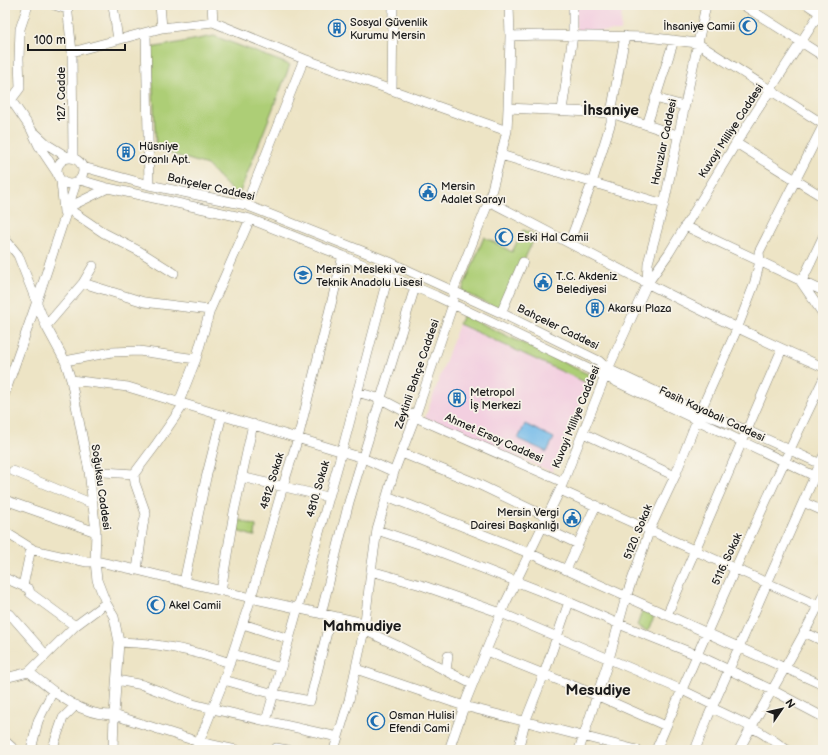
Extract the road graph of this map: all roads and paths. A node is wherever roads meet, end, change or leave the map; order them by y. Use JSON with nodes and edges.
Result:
{"nodes":[{"id":1,"x":28,"y":5,"type":"edge"},
{"id":2,"x":54,"y":5,"type":"edge"},
{"id":3,"x":113,"y":5,"type":"edge"},
{"id":4,"x":160,"y":5,"type":"edge"},
{"id":5,"x":212,"y":5,"type":"edge"},
{"id":6,"x":393,"y":5,"type":"edge"},
{"id":7,"x":509,"y":5,"type":"edge"},
{"id":8,"x":573,"y":5,"type":"edge"},
{"id":9,"x":706,"y":5,"type":"edge"},
{"id":10,"x":743,"y":5,"type":"edge"},
{"id":11,"x":808,"y":5,"type":"edge"},
{"id":12,"x":67,"y":7,"type":"edge"},
{"id":13,"x":755,"y":8,"type":"edge"},
{"id":14,"x":821,"y":10,"type":"edge"},
{"id":15,"x":213,"y":22,"type":"junction"},
{"id":16,"x":162,"y":28,"type":"junction"},
{"id":17,"x":146,"y":33,"type":"junction"},
{"id":18,"x":573,"y":35,"type":"junction"},
{"id":19,"x":510,"y":36,"type":"junction"},
{"id":20,"x":624,"y":36,"type":"junction"},
{"id":21,"x":118,"y":40,"type":"junction"},
{"id":22,"x":674,"y":40,"type":"junction"},
{"id":23,"x":697,"y":43,"type":"junction"},
{"id":24,"x":801,"y":43,"type":"junction"},
{"id":25,"x":72,"y":52,"type":"junction"},
{"id":26,"x":823,"y":56,"type":"edge"},
{"id":27,"x":304,"y":59,"type":"junction"},
{"id":28,"x":392,"y":90,"type":"junction"},
{"id":29,"x":5,"y":91,"type":"edge"},
{"id":30,"x":770,"y":91,"type":"junction"},
{"id":31,"x":655,"y":98,"type":"junction"},
{"id":32,"x":11,"y":100,"type":"junction"},
{"id":33,"x":684,"y":106,"type":"junction"},
{"id":34,"x":508,"y":108,"type":"junction"},
{"id":35,"x":562,"y":110,"type":"junction"},
{"id":36,"x":611,"y":113,"type":"junction"},
{"id":37,"x":647,"y":124,"type":"junction"},
{"id":38,"x":823,"y":125,"type":"edge"},
{"id":39,"x":31,"y":129,"type":"junction"},
{"id":40,"x":507,"y":131,"type":"junction"},
{"id":41,"x":678,"y":135,"type":"junction"},
{"id":42,"x":736,"y":143,"type":"junction"},
{"id":43,"x":501,"y":154,"type":"junction"},
{"id":44,"x":71,"y":158,"type":"junction"},
{"id":45,"x":83,"y":167,"type":"junction"},
{"id":46,"x":59,"y":177,"type":"junction"},
{"id":47,"x":796,"y":180,"type":"junction"},
{"id":48,"x":78,"y":181,"type":"junction"},
{"id":49,"x":592,"y":183,"type":"junction"},
{"id":50,"x":149,"y":185,"type":"junction"},
{"id":51,"x":108,"y":188,"type":"junction"},
{"id":52,"x":823,"y":196,"type":"edge"},
{"id":53,"x":489,"y":201,"type":"junction"},
{"id":54,"x":664,"y":204,"type":"junction"},
{"id":55,"x":246,"y":206,"type":"junction"},
{"id":56,"x":66,"y":212,"type":"junction"},
{"id":57,"x":250,"y":219,"type":"junction"},
{"id":58,"x":685,"y":226,"type":"junction"},
{"id":59,"x":823,"y":237,"type":"edge"},
{"id":60,"x":5,"y":239,"type":"edge"},
{"id":61,"x":569,"y":243,"type":"junction"},
{"id":62,"x":343,"y":256,"type":"junction"},
{"id":63,"x":760,"y":261,"type":"junction"},
{"id":64,"x":523,"y":262,"type":"dead end"},
{"id":65,"x":392,"y":263,"type":"junction"},
{"id":66,"x":93,"y":266,"type":"dead end"},
{"id":67,"x":174,"y":273,"type":"dead end"},
{"id":68,"x":388,"y":276,"type":"junction"},
{"id":69,"x":801,"y":280,"type":"junction"},
{"id":70,"x":83,"y":283,"type":"junction"},
{"id":71,"x":647,"y":284,"type":"junction"},
{"id":72,"x":415,"y":288,"type":"junction"},
{"id":73,"x":823,"y":290,"type":"edge"},
{"id":74,"x":453,"y":291,"type":"junction"},
{"id":75,"x":36,"y":304,"type":"junction"},
{"id":76,"x":453,"y":304,"type":"junction"},
{"id":77,"x":210,"y":310,"type":"junction"},
{"id":78,"x":501,"y":313,"type":"junction"},
{"id":79,"x":823,"y":314,"type":"edge"},
{"id":80,"x":46,"y":326,"type":"junction"},
{"id":81,"x":737,"y":329,"type":"junction"},
{"id":82,"x":782,"y":349,"type":"junction"},
{"id":83,"x":196,"y":359,"type":"junction"},
{"id":84,"x":65,"y":361,"type":"junction"},
{"id":85,"x":823,"y":366,"type":"edge"},
{"id":86,"x":591,"y":370,"type":"joint"},
{"id":87,"x":606,"y":373,"type":"junction"},
{"id":88,"x":70,"y":380,"type":"junction"},
{"id":89,"x":823,"y":380,"type":"edge"},
{"id":90,"x":357,"y":392,"type":"junction"},
{"id":91,"x":5,"y":393,"type":"edge"},
{"id":92,"x":381,"y":399,"type":"junction"},
{"id":93,"x":182,"y":403,"type":"junction"},
{"id":94,"x":222,"y":415,"type":"junction"},
{"id":95,"x":699,"y":416,"type":"junction"},
{"id":96,"x":415,"y":417,"type":"junction"},
{"id":97,"x":253,"y":424,"type":"junction"},
{"id":98,"x":746,"y":430,"type":"junction"},
{"id":99,"x":583,"y":433,"type":"junction"},
{"id":100,"x":298,"y":438,"type":"junction"},
{"id":101,"x":742,"y":441,"type":"junction"},
{"id":102,"x":789,"y":450,"type":"junction"},
{"id":103,"x":342,"y":451,"type":"junction"},
{"id":104,"x":402,"y":453,"type":"junction"},
{"id":105,"x":363,"y":458,"type":"junction"},
{"id":106,"x":784,"y":461,"type":"junction"},
{"id":107,"x":822,"y":462,"type":"edge"},
{"id":108,"x":13,"y":471,"type":"dead end"},
{"id":109,"x":89,"y":471,"type":"junction"},
{"id":110,"x":394,"y":472,"type":"junction"},
{"id":111,"x":134,"y":474,"type":"junction"},
{"id":112,"x":675,"y":476,"type":"junction"},
{"id":113,"x":241,"y":477,"type":"junction"},
{"id":114,"x":819,"y":478,"type":"edge"},
{"id":115,"x":282,"y":486,"type":"junction"},
{"id":116,"x":561,"y":486,"type":"junction"},
{"id":117,"x":386,"y":496,"type":"junction"},
{"id":118,"x":328,"y":497,"type":"junction"},
{"id":119,"x":5,"y":500,"type":"edge"},
{"id":120,"x":803,"y":502,"type":"junction"},
{"id":121,"x":93,"y":504,"type":"junction"},
{"id":122,"x":596,"y":505,"type":"junction"},
{"id":123,"x":823,"y":511,"type":"edge"},
{"id":124,"x":547,"y":517,"type":"junction"},
{"id":125,"x":542,"y":527,"type":"junction"},
{"id":126,"x":650,"y":529,"type":"junction"},
{"id":127,"x":377,"y":530,"type":"junction"},
{"id":128,"x":5,"y":532,"type":"edge"},
{"id":129,"x":96,"y":532,"type":"junction"},
{"id":130,"x":578,"y":544,"type":"junction"},
{"id":131,"x":31,"y":548,"type":"junction"},
{"id":132,"x":696,"y":550,"type":"junction"},
{"id":133,"x":529,"y":553,"type":"junction"},
{"id":134,"x":95,"y":561,"type":"junction"},
{"id":135,"x":736,"y":568,"type":"junction"},
{"id":136,"x":137,"y":570,"type":"junction"},
{"id":137,"x":566,"y":570,"type":"junction"},
{"id":138,"x":371,"y":571,"type":"junction"},
{"id":139,"x":5,"y":578,"type":"edge"},
{"id":140,"x":515,"y":581,"type":"junction"},
{"id":141,"x":184,"y":582,"type":"junction"},
{"id":142,"x":767,"y":583,"type":"junction"},
{"id":143,"x":23,"y":586,"type":"junction"},
{"id":144,"x":221,"y":591,"type":"junction"},
{"id":145,"x":823,"y":596,"type":"edge"},
{"id":146,"x":626,"y":597,"type":"junction"},
{"id":147,"x":251,"y":598,"type":"junction"},
{"id":148,"x":106,"y":602,"type":"junction"},
{"id":149,"x":569,"y":602,"type":"junction"},
{"id":150,"x":820,"y":607,"type":"edge"},
{"id":151,"x":298,"y":608,"type":"junction"},
{"id":152,"x":501,"y":613,"type":"junction"},
{"id":153,"x":10,"y":614,"type":"dead end"},
{"id":154,"x":321,"y":614,"type":"junction"},
{"id":155,"x":667,"y":615,"type":"junction"},
{"id":156,"x":331,"y":616,"type":"junction"},
{"id":157,"x":243,"y":624,"type":"junction"},
{"id":158,"x":619,"y":624,"type":"junction"},
{"id":159,"x":75,"y":626,"type":"junction"},
{"id":160,"x":364,"y":627,"type":"junction"},
{"id":161,"x":706,"y":632,"type":"junction"},
{"id":162,"x":804,"y":632,"type":"junction"},
{"id":163,"x":557,"y":637,"type":"junction"},
{"id":164,"x":289,"y":639,"type":"junction"},
{"id":165,"x":119,"y":642,"type":"junction"},
{"id":166,"x":823,"y":642,"type":"edge"},
{"id":167,"x":739,"y":647,"type":"junction"},
{"id":168,"x":486,"y":650,"type":"junction"},
{"id":169,"x":46,"y":655,"type":"junction"},
{"id":170,"x":697,"y":655,"type":"junction"},
{"id":171,"x":448,"y":656,"type":"dead end"},
{"id":172,"x":231,"y":658,"type":"junction"},
{"id":173,"x":609,"y":659,"type":"junction"},
{"id":174,"x":786,"y":667,"type":"junction"},
{"id":175,"x":281,"y":668,"type":"junction"},
{"id":176,"x":356,"y":669,"type":"junction"},
{"id":177,"x":446,"y":670,"type":"junction"},
{"id":178,"x":729,"y":670,"type":"junction"},
{"id":179,"x":29,"y":672,"type":"junction"},
{"id":180,"x":544,"y":674,"type":"junction"},
{"id":181,"x":5,"y":678,"type":"edge"},
{"id":182,"x":117,"y":680,"type":"junction"},
{"id":183,"x":224,"y":680,"type":"junction"},
{"id":184,"x":472,"y":684,"type":"junction"},
{"id":185,"x":823,"y":684,"type":"edge"},
{"id":186,"x":682,"y":690,"type":"junction"},
{"id":187,"x":772,"y":690,"type":"junction"},
{"id":188,"x":53,"y":691,"type":"junction"},
{"id":189,"x":274,"y":694,"type":"junction"},
{"id":190,"x":596,"y":695,"type":"junction"},
{"id":191,"x":76,"y":705,"type":"junction"},
{"id":192,"x":464,"y":706,"type":"junction"},
{"id":193,"x":712,"y":706,"type":"junction"},
{"id":194,"x":213,"y":709,"type":"junction"},
{"id":195,"x":114,"y":715,"type":"junction"},
{"id":196,"x":823,"y":717,"type":"edge"},
{"id":197,"x":266,"y":721,"type":"junction"},
{"id":198,"x":525,"y":722,"type":"junction"},
{"id":199,"x":666,"y":726,"type":"junction"},
{"id":200,"x":752,"y":726,"type":"junction"},
{"id":201,"x":583,"y":736,"type":"junction"},
{"id":202,"x":338,"y":737,"type":"junction"},
{"id":203,"x":5,"y":741,"type":"edge"},
{"id":204,"x":197,"y":746,"type":"edge"},
{"id":205,"x":15,"y":750,"type":"edge"},
{"id":206,"x":31,"y":750,"type":"edge"},
{"id":207,"x":52,"y":750,"type":"edge"},
{"id":208,"x":113,"y":750,"type":"edge"},
{"id":209,"x":236,"y":750,"type":"edge"},
{"id":210,"x":275,"y":750,"type":"edge"},
{"id":211,"x":288,"y":750,"type":"edge"},
{"id":212,"x":334,"y":750,"type":"edge"},
{"id":213,"x":450,"y":750,"type":"edge"},
{"id":214,"x":518,"y":750,"type":"edge"},
{"id":215,"x":579,"y":750,"type":"edge"},
{"id":216,"x":637,"y":750,"type":"edge"},
{"id":217,"x":656,"y":750,"type":"edge"},
{"id":218,"x":695,"y":750,"type":"edge"},
{"id":219,"x":739,"y":750,"type":"edge"},
{"id":220,"x":787,"y":750,"type":"edge"}],
"edges":[{"from":1,"to":32,"type":"street"},
{"from":2,"to":12,"type":"street"},
{"from":3,"to":21,"type":"street"},
{"from":4,"to":16,"type":"street"},
{"from":5,"to":15,"type":"street"},
{"from":6,"to":28,"type":"street"},
{"from":7,"to":19,"type":"street","name":"Zeytinli Bahçe Caddesi"},
{"from":8,"to":18,"type":"street"},
{"from":9,"to":23,"type":"street","name":"Havuzlar Caddesi"},
{"from":10,"to":13,"type":"street"},
{"from":11,"to":14,"type":"street"},
{"from":12,"to":25,"type":"street","name":"127. Cadde"},
{"from":13,"to":24,"type":"street"},
{"from":14,"to":24,"type":"street","name":"Kuvayi Milliye Caddesi"},
{"from":15,"to":16,"type":"street"},
{"from":15,"to":27,"type":"street"},
{"from":16,"to":17,"type":"street"},
{"from":17,"to":21,"type":"street"},
{"from":17,"to":50,"type":"street"},
{"from":18,"to":19,"type":"street"},
{"from":18,"to":20,"type":"street"},
{"from":18,"to":35,"type":"street"},
{"from":19,"to":34,"type":"street","name":"Zeytinli Bahçe Caddesi"},
{"from":20,"to":22,"type":"street"},
{"from":20,"to":36,"type":"street"},
{"from":21,"to":25,"type":"street"},
{"from":22,"to":23,"type":"street"},
{"from":22,"to":31,"type":"street"},
{"from":23,"to":30,"type":"street"},
{"from":23,"to":33,"type":"street","name":"Havuzlar Caddesi"},
{"from":24,"to":26,"type":"street"},
{"from":24,"to":30,"type":"street","name":"Kuvayi Milliye Caddesi"},
{"from":25,"to":44,"type":"street","name":"127. Cadde"},
{"from":27,"to":28,"type":"street"},
{"from":27,"to":55,"type":"street"},
{"from":28,"to":40,"type":"street"},
{"from":29,"to":32,"type":"street"},
{"from":30,"to":38,"type":"street"},
{"from":30,"to":42,"type":"street","name":"Kuvayi Milliye Caddesi"},
{"from":31,"to":33,"type":"street"},
{"from":31,"to":37,"type":"street"},
{"from":32,"to":39,"type":"street"},
{"from":33,"to":41,"type":"street","name":"Havuzlar Caddesi"},
{"from":34,"to":35,"type":"street"},
{"from":34,"to":40,"type":"street","name":"Zeytinli Bahçe Caddesi"},
{"from":35,"to":36,"type":"street"},
{"from":36,"to":37,"type":"street"},
{"from":36,"to":49,"type":"street"},
{"from":37,"to":41,"type":"street"},
{"from":38,"to":47,"type":"street","name":"5120. Sokak"},
{"from":39,"to":44,"type":"street"},
{"from":39,"to":46,"type":"street"},
{"from":40,"to":43,"type":"street","name":"Zeytinli Bahçe Caddesi"},
{"from":41,"to":54,"type":"street","name":"Havuzlar Caddesi"},
{"from":42,"to":47,"type":"street"},
{"from":42,"to":58,"type":"street","name":"Kuvayi Milliye Caddesi"},
{"from":43,"to":49,"type":"street"},
{"from":43,"to":53,"type":"street","name":"Zeytinli Bahçe Caddesi"},
{"from":44,"to":45,"type":"street"},
{"from":44,"to":46,"type":"street"},
{"from":45,"to":48,"type":"street"},
{"from":45,"to":50,"type":"street","name":"Bahçeler Caddesi"},
{"from":46,"to":48,"type":"street"},
{"from":46,"to":56,"type":"street"},
{"from":47,"to":52,"type":"street"},
{"from":47,"to":63,"type":"street","name":"5120. Sokak"},
{"from":48,"to":51,"type":"street","name":"Bahçeler Caddesi"},
{"from":48,"to":56,"type":"street"},
{"from":49,"to":54,"type":"street"},
{"from":49,"to":61,"type":"street"},
{"from":50,"to":55,"type":"street","name":"Bahçeler Caddesi"},
{"from":51,"to":56,"type":"street"},
{"from":51,"to":57,"type":"street","name":"Bahçeler Caddesi"},
{"from":53,"to":61,"type":"street"},
{"from":53,"to":74,"type":"street","name":"Zeytinli Bahçe Caddesi"},
{"from":54,"to":71,"type":"street","name":"Havuzlar Caddesi"},
{"from":55,"to":65,"type":"street","name":"Bahçeler Caddesi"},
{"from":56,"to":67,"type":"street"},
{"from":56,"to":75,"type":"street"},
{"from":57,"to":62,"type":"street","name":"Bahçeler Caddesi"},
{"from":57,"to":77,"type":"street"},
{"from":58,"to":63,"type":"street"},
{"from":58,"to":71,"type":"street","name":"Kuvayi Milliye Caddesi"},
{"from":59,"to":69,"type":"street"},
{"from":60,"to":75,"type":"street","name":"Soğuksu Caddesi"},
{"from":61,"to":71,"type":"street"},
{"from":62,"to":68,"type":"street","name":"Bahçeler Caddesi"},
{"from":62,"to":100,"type":"street","name":"4812. Sokak"},
{"from":63,"to":69,"type":"street"},
{"from":63,"to":81,"type":"street","name":"5120. Sokak"},
{"from":64,"to":78,"type":"street"},
{"from":65,"to":68,"type":"street","name":"4810. Sokak"},
{"from":65,"to":74,"type":"street","name":"Bahçeler Caddesi"},
{"from":66,"to":70,"type":"street"},
{"from":68,"to":72,"type":"street","name":"Bahçeler Caddesi"},
{"from":68,"to":90,"type":"street","name":"4810. Sokak"},
{"from":69,"to":73,"type":"street"},
{"from":69,"to":79,"type":"street"},
{"from":70,"to":77,"type":"street"},
{"from":70,"to":80,"type":"street"},
{"from":71,"to":81,"type":"street"},
{"from":71,"to":87,"type":"street","name":"Kuvayi Milliye Caddesi"},
{"from":72,"to":76,"type":"street","name":"Bahçeler Caddesi"},
{"from":72,"to":92,"type":"street"},
{"from":74,"to":76,"type":"street","name":"Zeytinli Bahçe Caddesi"},
{"from":74,"to":78,"type":"street","name":"Bahçeler Caddesi"},
{"from":75,"to":80,"type":"street","name":"Soğuksu Caddesi"},
{"from":75,"to":91,"type":"street"},
{"from":76,"to":86,"type":"street","name":"Bahçeler Caddesi"},
{"from":76,"to":96,"type":"street","name":"Zeytinli Bahçe Caddesi"},
{"from":77,"to":83,"type":"street"},
{"from":78,"to":87,"type":"street","name":"Bahçeler Caddesi"},
{"from":80,"to":84,"type":"street","name":"Soğuksu Caddesi"},
{"from":81,"to":82,"type":"street"},
{"from":81,"to":95,"type":"street","name":"5120. Sokak"},
{"from":82,"to":85,"type":"street"},
{"from":82,"to":98,"type":"street"},
{"from":83,"to":84,"type":"street"},
{"from":83,"to":93,"type":"street"},
{"from":84,"to":88,"type":"street","name":"Soğuksu Caddesi"},
{"from":86,"to":87,"type":"street","name":"Fasih Kayabalı Caddesi"},
{"from":87,"to":95,"type":"street","name":"Fasih Kayabalı Caddesi"},
{"from":87,"to":99,"type":"street","name":"Kuvayi Milliye Caddesi"},
{"from":88,"to":93,"type":"street"},
{"from":88,"to":109,"type":"street","name":"Soğuksu Caddesi"},
{"from":89,"to":102,"type":"street","name":"5116. Sokak"},
{"from":90,"to":92,"type":"street","name":"Ahmet Ersoy Caddesi"},
{"from":90,"to":103,"type":"street","name":"4810. Sokak"},
{"from":92,"to":96,"type":"street","name":"Ahmet Ersoy Caddesi"},
{"from":92,"to":105,"type":"street"},
{"from":93,"to":94,"type":"street"},
{"from":93,"to":111,"type":"street"},
{"from":94,"to":97,"type":"street"},
{"from":94,"to":141,"type":"street"},
{"from":95,"to":98,"type":"street","name":"Fasih Kayabalı Caddesi"},
{"from":95,"to":101,"type":"street","name":"Fasih Kayabalı Caddesi"},
{"from":95,"to":112,"type":"street","name":"5120. Sokak"},
{"from":96,"to":104,"type":"street","name":"Zeytinli Bahçe Caddesi"},
{"from":96,"to":116,"type":"street","name":"Ahmet Ersoy Caddesi"},
{"from":97,"to":100,"type":"street"},
{"from":97,"to":113,"type":"street"},
{"from":98,"to":101,"type":"street"},
{"from":98,"to":102,"type":"street","name":"Fasih Kayabalı Caddesi"},
{"from":99,"to":112,"type":"street"},
{"from":99,"to":116,"type":"street","name":"Kuvayi Milliye Caddesi"},
{"from":100,"to":103,"type":"street"},
{"from":100,"to":115,"type":"street","name":"4812. Sokak"},
{"from":101,"to":106,"type":"street","name":"Fasih Kayabalı Caddesi"},
{"from":101,"to":132,"type":"street"},
{"from":102,"to":106,"type":"street","name":"5116. Sokak"},
{"from":102,"to":107,"type":"street","name":"Fasih Kayabalı Caddesi"},
{"from":103,"to":105,"type":"street"},
{"from":103,"to":118,"type":"street","name":"4810. Sokak"},
{"from":104,"to":110,"type":"street","name":"Zeytinli Bahçe Caddesi"},
{"from":104,"to":124,"type":"street"},
{"from":105,"to":110,"type":"street"},
{"from":105,"to":154,"type":"street"},
{"from":106,"to":114,"type":"street","name":"Fasih Kayabalı Caddesi"},
{"from":106,"to":135,"type":"street","name":"5116. Sokak"},
{"from":107,"to":114,"type":"street"},
{"from":108,"to":121,"type":"street"},
{"from":109,"to":111,"type":"street"},
{"from":109,"to":121,"type":"street","name":"Soğuksu Caddesi"},
{"from":110,"to":117,"type":"street","name":"Zeytinli Bahçe Caddesi"},
{"from":111,"to":136,"type":"street"},
{"from":112,"to":126,"type":"street","name":"5120. Sokak"},
{"from":113,"to":115,"type":"street"},
{"from":113,"to":144,"type":"street"},
{"from":114,"to":120,"type":"street"},
{"from":115,"to":118,"type":"street"},
{"from":115,"to":147,"type":"street","name":"4812. Sokak"},
{"from":116,"to":122,"type":"street","name":"Ahmet Ersoy Caddesi"},
{"from":116,"to":124,"type":"street","name":"Kuvayi Milliye Caddesi"},
{"from":117,"to":127,"type":"street","name":"Zeytinli Bahçe Caddesi"},
{"from":117,"to":133,"type":"street"},
{"from":118,"to":151,"type":"street","name":"4810. Sokak"},
{"from":119,"to":129,"type":"street"},
{"from":120,"to":123,"type":"street"},
{"from":120,"to":142,"type":"street"},
{"from":121,"to":129,"type":"street","name":"Soğuksu Caddesi"},
{"from":122,"to":126,"type":"street","name":"Ahmet Ersoy Caddesi"},
{"from":122,"to":130,"type":"street"},
{"from":124,"to":125,"type":"street","name":"Kuvayi Milliye Caddesi"},
{"from":125,"to":130,"type":"street"},
{"from":125,"to":133,"type":"street","name":"Kuvayi Milliye Caddesi"},
{"from":126,"to":132,"type":"street","name":"Ahmet Ersoy Caddesi"},
{"from":126,"to":146,"type":"street","name":"5120. Sokak"},
{"from":127,"to":138,"type":"street","name":"Zeytinli Bahçe Caddesi"},
{"from":127,"to":140,"type":"street"},
{"from":128,"to":131,"type":"street"},
{"from":129,"to":134,"type":"street","name":"Soğuksu Caddesi"},
{"from":130,"to":137,"type":"street"},
{"from":131,"to":134,"type":"street"},
{"from":131,"to":143,"type":"street"},
{"from":132,"to":135,"type":"street","name":"Ahmet Ersoy Caddesi"},
{"from":132,"to":155,"type":"street"},
{"from":133,"to":137,"type":"street"},
{"from":133,"to":140,"type":"street","name":"Kuvayi Milliye Caddesi"},
{"from":134,"to":136,"type":"street"},
{"from":134,"to":148,"type":"street","name":"Soğuksu Caddesi"},
{"from":135,"to":142,"type":"street","name":"Ahmet Ersoy Caddesi"},
{"from":135,"to":161,"type":"street","name":"5116. Sokak"},
{"from":136,"to":141,"type":"street"},
{"from":137,"to":146,"type":"street"},
{"from":138,"to":152,"type":"street"},
{"from":138,"to":160,"type":"street","name":"Zeytinli Bahçe Caddesi"},
{"from":139,"to":143,"type":"street"},
{"from":140,"to":149,"type":"street"},
{"from":140,"to":152,"type":"street","name":"Kuvayi Milliye Caddesi"},
{"from":141,"to":144,"type":"street"},
{"from":142,"to":150,"type":"street","name":"Ahmet Ersoy Caddesi"},
{"from":142,"to":167,"type":"street"},
{"from":143,"to":159,"type":"street"},
{"from":144,"to":147,"type":"street"},
{"from":145,"to":150,"type":"street"},
{"from":146,"to":155,"type":"street"},
{"from":146,"to":158,"type":"street","name":"5120. Sokak"},
{"from":147,"to":151,"type":"street"},
{"from":147,"to":157,"type":"street","name":"4812. Sokak"},
{"from":148,"to":159,"type":"street"},
{"from":148,"to":165,"type":"street","name":"Soğuksu Caddesi"},
{"from":149,"to":158,"type":"street"},
{"from":149,"to":163,"type":"street"},
{"from":150,"to":162,"type":"street"},
{"from":151,"to":154,"type":"street"},
{"from":151,"to":164,"type":"street","name":"4810. Sokak"},
{"from":152,"to":163,"type":"street"},
{"from":152,"to":168,"type":"street","name":"Kuvayi Milliye Caddesi"},
{"from":153,"to":169,"type":"street"},
{"from":154,"to":156,"type":"street"},
{"from":155,"to":161,"type":"street"},
{"from":156,"to":160,"type":"street"},
{"from":156,"to":189,"type":"street"},
{"from":157,"to":164,"type":"street"},
{"from":157,"to":172,"type":"street","name":"4812. Sokak"},
{"from":158,"to":170,"type":"street"},
{"from":158,"to":173,"type":"street","name":"5120. Sokak"},
{"from":159,"to":169,"type":"street"},
{"from":160,"to":176,"type":"street","name":"Zeytinli Bahçe Caddesi"},
{"from":160,"to":177,"type":"street"},
{"from":161,"to":167,"type":"street"},
{"from":161,"to":170,"type":"street","name":"5116. Sokak"},
{"from":162,"to":166,"type":"street"},
{"from":162,"to":174,"type":"street"},
{"from":163,"to":173,"type":"street"},
{"from":163,"to":180,"type":"street"},
{"from":164,"to":175,"type":"street","name":"4810. Sokak"},
{"from":165,"to":172,"type":"street"},
{"from":165,"to":182,"type":"street","name":"Soğuksu Caddesi"},
{"from":167,"to":174,"type":"street"},
{"from":167,"to":178,"type":"street"},
{"from":168,"to":180,"type":"street"},
{"from":168,"to":184,"type":"street","name":"Kuvayi Milliye Caddesi"},
{"from":169,"to":179,"type":"street"},
{"from":170,"to":178,"type":"street"},
{"from":170,"to":186,"type":"street","name":"5116. Sokak"},
{"from":171,"to":177,"type":"street"},
{"from":172,"to":175,"type":"street"},
{"from":172,"to":183,"type":"street","name":"4812. Sokak"},
{"from":173,"to":186,"type":"street"},
{"from":173,"to":190,"type":"street","name":"5120. Sokak"},
{"from":174,"to":185,"type":"street"},
{"from":174,"to":187,"type":"street"},
{"from":175,"to":189,"type":"street","name":"4810. Sokak"},
{"from":176,"to":192,"type":"street"},
{"from":176,"to":202,"type":"street","name":"Zeytinli Bahçe Caddesi"},
{"from":177,"to":184,"type":"street"},
{"from":178,"to":187,"type":"street"},
{"from":178,"to":193,"type":"street"},
{"from":179,"to":181,"type":"street"},
{"from":179,"to":188,"type":"street"},
{"from":180,"to":190,"type":"street"},
{"from":180,"to":198,"type":"street"},
{"from":182,"to":194,"type":"street"},
{"from":182,"to":195,"type":"street","name":"Soğuksu Caddesi"},
{"from":183,"to":189,"type":"street"},
{"from":183,"to":194,"type":"street","name":"4812. Sokak"},
{"from":184,"to":192,"type":"street","name":"Kuvayi Milliye Caddesi"},
{"from":186,"to":193,"type":"street"},
{"from":186,"to":199,"type":"street","name":"5116. Sokak"},
{"from":187,"to":196,"type":"street"},
{"from":187,"to":200,"type":"street"},
{"from":188,"to":191,"type":"street"},
{"from":188,"to":206,"type":"street"},
{"from":189,"to":197,"type":"street","name":"4810. Sokak"},
{"from":190,"to":199,"type":"street"},
{"from":190,"to":201,"type":"street","name":"5120. Sokak"},
{"from":191,"to":195,"type":"street"},
{"from":191,"to":207,"type":"street"},
{"from":192,"to":198,"type":"street"},
{"from":192,"to":213,"type":"street","name":"Kuvayi Milliye Caddesi"},
{"from":193,"to":200,"type":"street"},
{"from":193,"to":218,"type":"street"},
{"from":194,"to":197,"type":"street"},
{"from":194,"to":204,"type":"street","name":"4812. Sokak"},
{"from":195,"to":204,"type":"street"},
{"from":195,"to":208,"type":"street","name":"Soğuksu Caddesi"},
{"from":197,"to":202,"type":"street"},
{"from":198,"to":201,"type":"street"},
{"from":198,"to":214,"type":"street"},
{"from":199,"to":217,"type":"street","name":"5116. Sokak"},
{"from":200,"to":219,"type":"street"},
{"from":200,"to":220,"type":"street"},
{"from":201,"to":215,"type":"street","name":"5120. Sokak"},
{"from":201,"to":216,"type":"street"},
{"from":202,"to":212,"type":"street","name":"Zeytinli Bahçe Caddesi"},
{"from":203,"to":205,"type":"street"},
{"from":204,"to":209,"type":"street"},
{"from":210,"to":211,"type":"street"}]}
